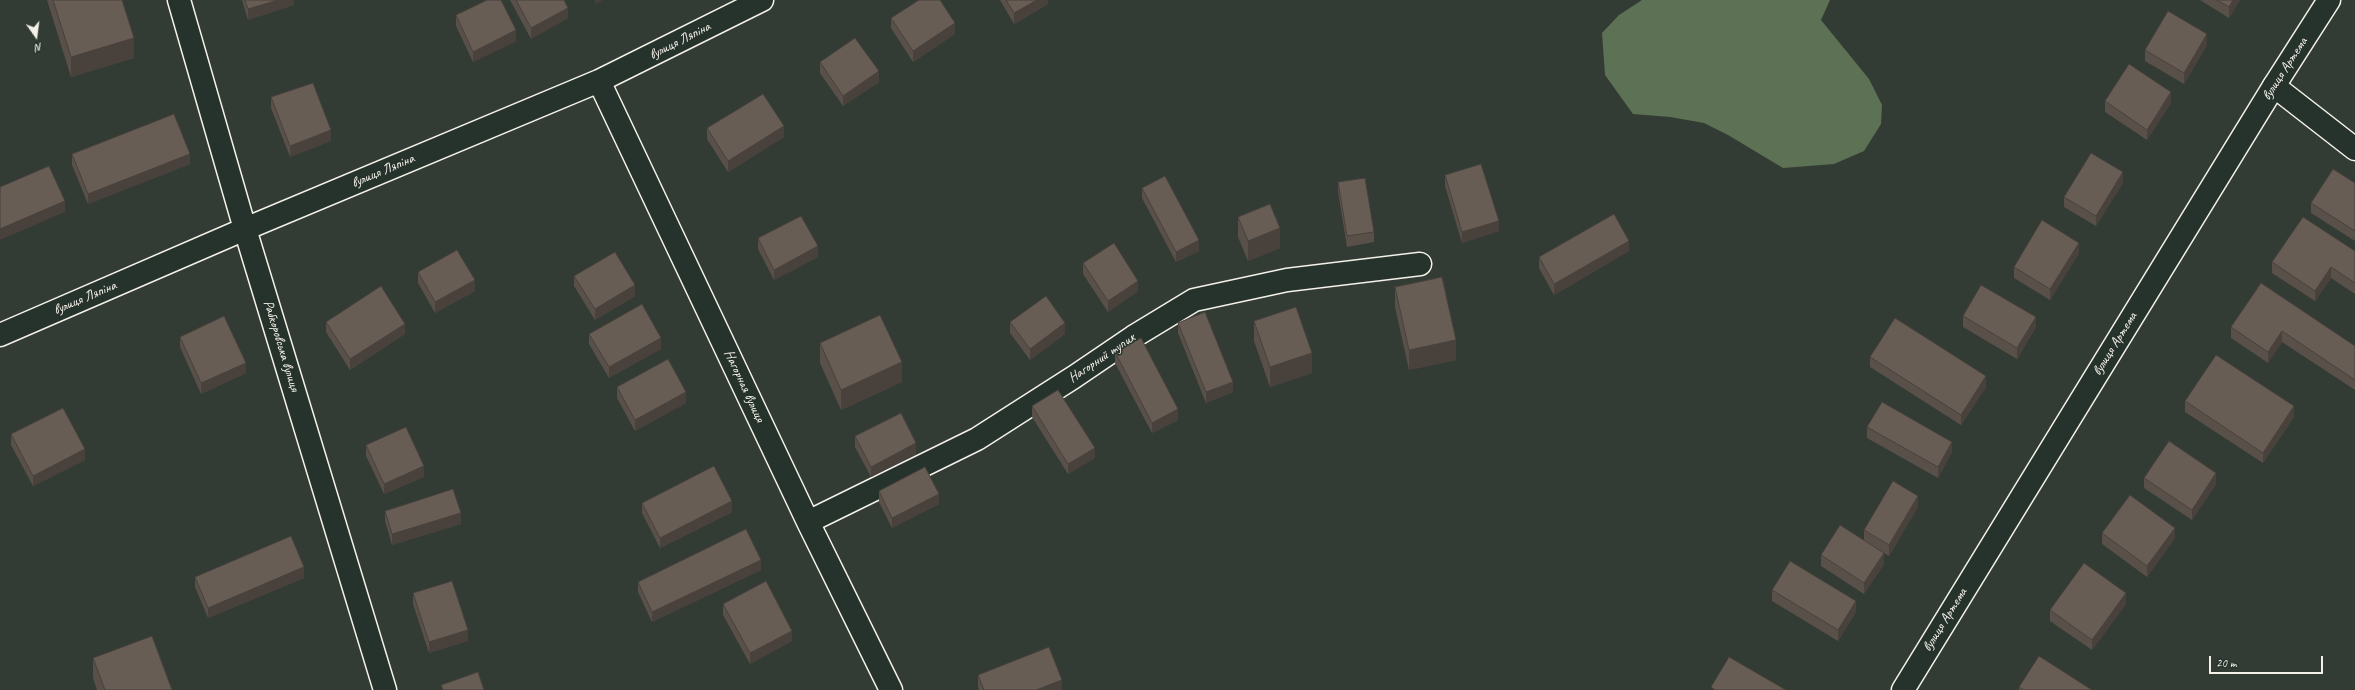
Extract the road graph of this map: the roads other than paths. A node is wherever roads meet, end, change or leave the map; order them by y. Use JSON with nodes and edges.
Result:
{"nodes":[{"id":1,"x":179,"y":0,"type":"edge"},
{"id":2,"x":762,"y":0,"type":"edge"},
{"id":3,"x":2330,"y":0,"type":"edge"},
{"id":4,"x":600,"y":81,"type":"junction"},
{"id":5,"x":2274,"y":86,"type":"junction"},
{"id":6,"x":2355,"y":149,"type":"edge"},
{"id":7,"x":245,"y":229,"type":"junction"},
{"id":8,"x":1420,"y":264,"type":"dead end"},
{"id":9,"x":0,"y":335,"type":"edge"},
{"id":10,"x":808,"y":522,"type":"junction"},
{"id":11,"x":385,"y":690,"type":"edge"},
{"id":12,"x":891,"y":690,"type":"edge"},
{"id":13,"x":1902,"y":690,"type":"edge"}],
"edges":[{"from":1,"to":7,"type":"street","name":"Рабкоровська вулиця"},
{"from":2,"to":4,"type":"street","name":"вулиця Ляпіна"},
{"from":3,"to":5,"type":"street","name":"вулиця Артема"},
{"from":4,"to":7,"type":"street","name":"вулиця Ляпіна"},
{"from":4,"to":10,"type":"street","name":"Нагорная вулиця"},
{"from":5,"to":6,"type":"street"},
{"from":5,"to":13,"type":"street","name":"вулиця Артема"},
{"from":7,"to":9,"type":"street","name":"вулиця Ляпіна"},
{"from":7,"to":11,"type":"street","name":"Рабкоровська вулиця"},
{"from":8,"to":10,"type":"street","name":"Нагорний тупик"},
{"from":10,"to":12,"type":"street","name":"Нагорная вулиця"}]}
